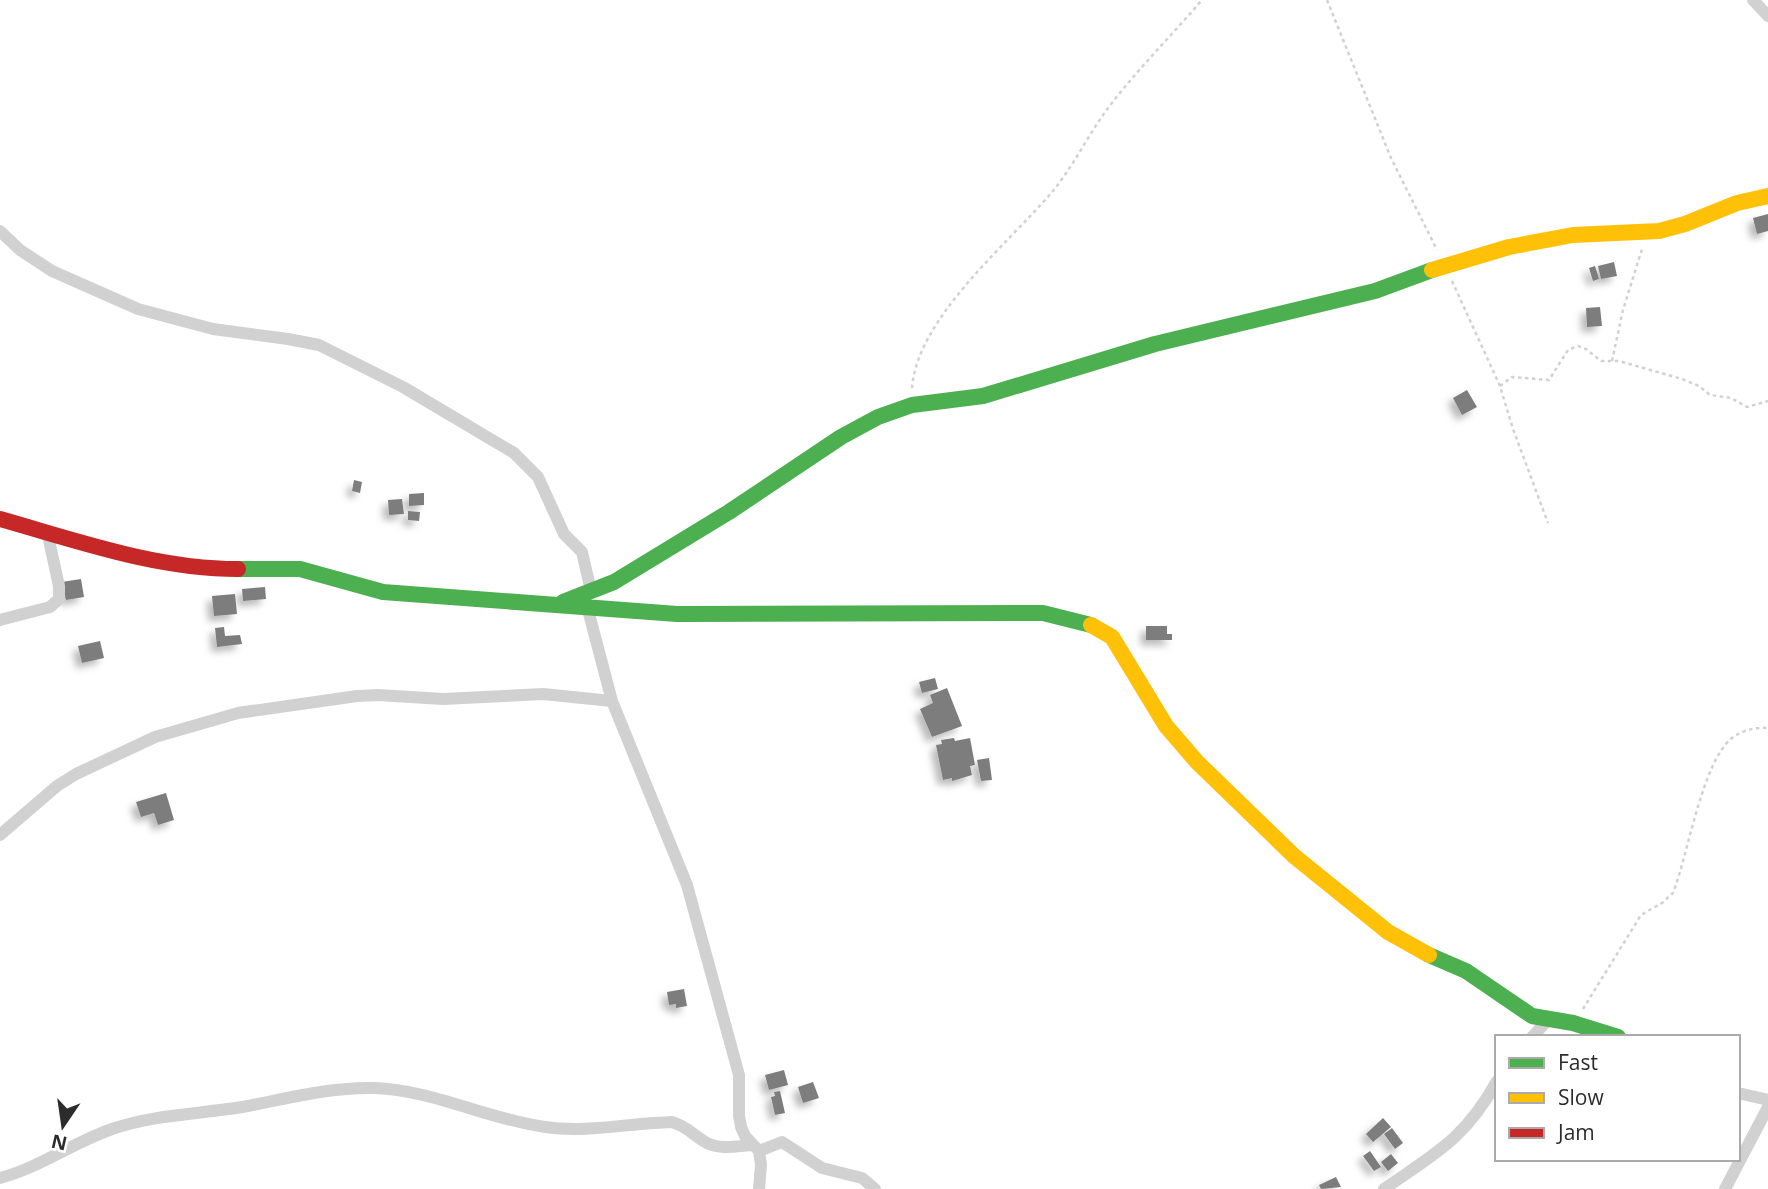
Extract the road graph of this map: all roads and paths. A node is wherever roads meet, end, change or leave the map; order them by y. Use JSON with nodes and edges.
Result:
{"nodes":[{"id":1,"x":1202,"y":0,"type":"edge"},
{"id":2,"x":1326,"y":0,"type":"edge"},
{"id":3,"x":1753,"y":0,"type":"edge"},
{"id":4,"x":1768,"y":16,"type":"edge"},
{"id":5,"x":1768,"y":195,"type":"edge"},
{"id":6,"x":0,"y":231,"type":"edge"},
{"id":7,"x":1647,"y":233,"type":"junction"},
{"id":8,"x":1445,"y":265,"type":"junction"},
{"id":9,"x":1612,"y":361,"type":"junction"},
{"id":10,"x":1500,"y":386,"type":"junction"},
{"id":11,"x":1768,"y":401,"type":"edge"},
{"id":12,"x":912,"y":405,"type":"junction"},
{"id":13,"x":0,"y":519,"type":"edge"},
{"id":14,"x":1548,"y":523,"type":"dead end"},
{"id":15,"x":47,"y":531,"type":"junction"},
{"id":16,"x":589,"y":599,"type":"junction"},
{"id":17,"x":0,"y":620,"type":"edge"},
{"id":18,"x":612,"y":701,"type":"junction"},
{"id":19,"x":1768,"y":728,"type":"edge"},
{"id":20,"x":0,"y":835,"type":"edge"},
{"id":21,"x":1549,"y":1020,"type":"junction"},
{"id":22,"x":1573,"y":1023,"type":"junction"},
{"id":23,"x":1534,"y":1035,"type":"edge"},
{"id":24,"x":1612,"y":1035,"type":"edge"},
{"id":25,"x":1495,"y":1084,"type":"edge"},
{"id":26,"x":1740,"y":1093,"type":"edge"},
{"id":27,"x":1768,"y":1100,"type":"edge"},
{"id":28,"x":1768,"y":1107,"type":"edge"},
{"id":29,"x":756,"y":1148,"type":"junction"},
{"id":30,"x":1740,"y":1160,"type":"edge"},
{"id":31,"x":1740,"y":1161,"type":"edge"},
{"id":32,"x":0,"y":1178,"type":"edge"},
{"id":33,"x":759,"y":1189,"type":"edge"},
{"id":34,"x":875,"y":1189,"type":"edge"},
{"id":35,"x":1384,"y":1189,"type":"edge"},
{"id":36,"x":1725,"y":1189,"type":"edge"}],
"edges":[{"from":1,"to":12,"type":"path"},
{"from":2,"to":8,"type":"path"},
{"from":3,"to":4,"type":"street"},
{"from":5,"to":7,"type":"street"},
{"from":6,"to":16,"type":"street"},
{"from":7,"to":8,"type":"street"},
{"from":7,"to":9,"type":"path"},
{"from":8,"to":10,"type":"path"},
{"from":8,"to":12,"type":"street"},
{"from":9,"to":10,"type":"path"},
{"from":9,"to":11,"type":"path"},
{"from":10,"to":14,"type":"path"},
{"from":12,"to":16,"type":"street"},
{"from":13,"to":15,"type":"street"},
{"from":15,"to":16,"type":"street"},
{"from":15,"to":17,"type":"street"},
{"from":16,"to":18,"type":"street"},
{"from":16,"to":21,"type":"street"},
{"from":18,"to":20,"type":"street"},
{"from":18,"to":29,"type":"street"},
{"from":19,"to":22,"type":"path"},
{"from":21,"to":22,"type":"street"},
{"from":21,"to":23,"type":"street"},
{"from":22,"to":24,"type":"street"},
{"from":25,"to":35,"type":"street"},
{"from":26,"to":27,"type":"street"},
{"from":28,"to":30,"type":"street"},
{"from":29,"to":32,"type":"street"},
{"from":29,"to":33,"type":"street"},
{"from":29,"to":34,"type":"street"},
{"from":31,"to":36,"type":"street"}]}
